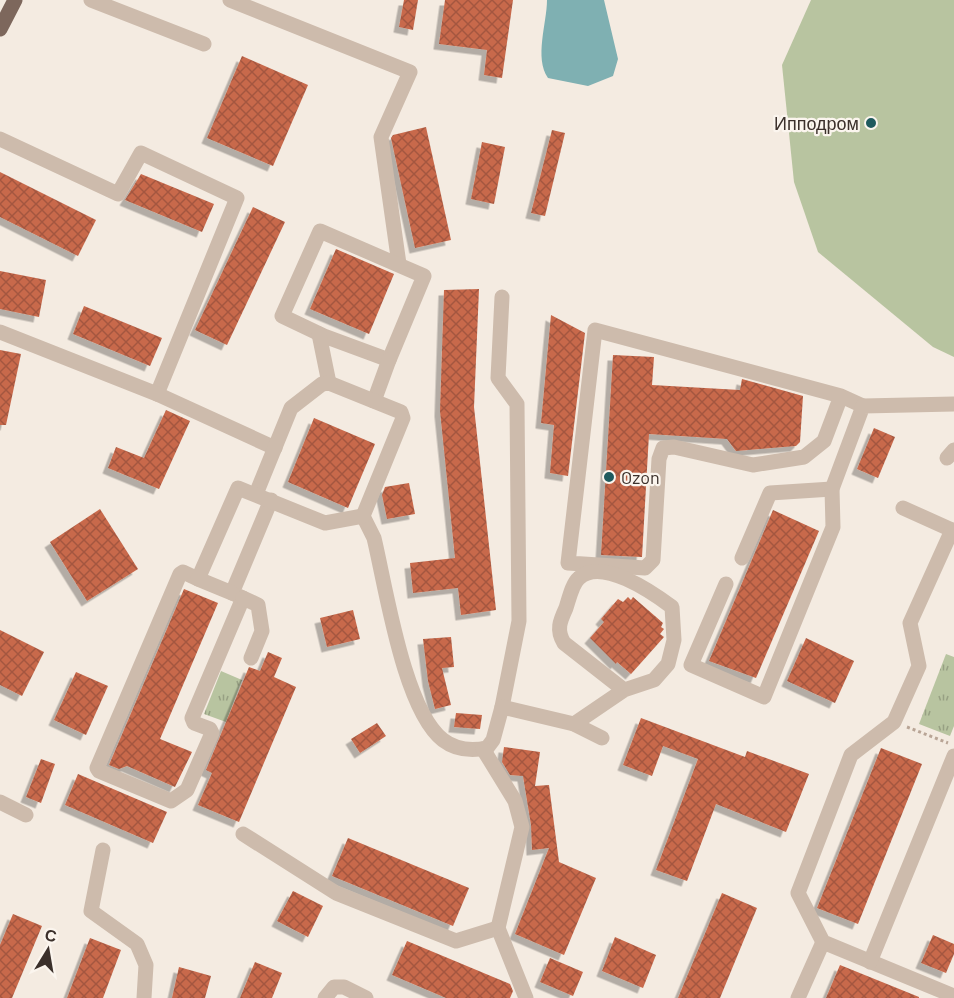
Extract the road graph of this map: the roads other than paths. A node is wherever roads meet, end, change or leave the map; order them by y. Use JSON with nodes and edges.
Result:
{"nodes":[{"id":1,"x":15,"y":0,"type":"edge"},
{"id":2,"x":92,"y":0,"type":"edge"},
{"id":3,"x":230,"y":0,"type":"edge"},
{"id":4,"x":0,"y":29,"type":"edge"},
{"id":5,"x":204,"y":44,"type":"dead end"},
{"id":6,"x":0,"y":139,"type":"edge"},
{"id":7,"x":399,"y":264,"type":"junction"},
{"id":8,"x":502,"y":297,"type":"dead end"},
{"id":9,"x":0,"y":332,"type":"edge"},
{"id":10,"x":319,"y":334,"type":"junction"},
{"id":11,"x":389,"y":360,"type":"junction"},
{"id":12,"x":329,"y":383,"type":"junction"},
{"id":13,"x":157,"y":394,"type":"junction"},
{"id":14,"x":841,"y":396,"type":"junction"},
{"id":15,"x":374,"y":401,"type":"junction"},
{"id":16,"x":954,"y":404,"type":"edge"},
{"id":17,"x":863,"y":406,"type":"junction"},
{"id":18,"x":275,"y":448,"type":"junction"},
{"id":19,"x":832,"y":489,"type":"junction"},
{"id":20,"x":256,"y":494,"type":"junction"},
{"id":21,"x":271,"y":500,"type":"junction"},
{"id":22,"x":903,"y":508,"type":"dead end"},
{"id":23,"x":363,"y":516,"type":"junction"},
{"id":24,"x":953,"y":530,"type":"edge"},
{"id":25,"x":742,"y":558,"type":"dead end"},
{"id":26,"x":198,"y":579,"type":"junction"},
{"id":27,"x":726,"y":584,"type":"dead end"},
{"id":28,"x":238,"y":595,"type":"junction"},
{"id":29,"x":251,"y":658,"type":"dead end"},
{"id":30,"x":624,"y":690,"type":"junction"},
{"id":31,"x":502,"y":707,"type":"junction"},
{"id":32,"x":574,"y":723,"type":"junction"},
{"id":33,"x":602,"y":738,"type":"dead end"},
{"id":34,"x":483,"y":749,"type":"junction"},
{"id":35,"x":954,"y":756,"type":"edge"},
{"id":36,"x":0,"y":802,"type":"edge"},
{"id":37,"x":26,"y":815,"type":"dead end"},
{"id":38,"x":243,"y":834,"type":"dead end"},
{"id":39,"x":103,"y":850,"type":"dead end"},
{"id":40,"x":498,"y":928,"type":"junction"},
{"id":41,"x":823,"y":942,"type":"junction"},
{"id":42,"x":870,"y":962,"type":"junction"},
{"id":43,"x":954,"y":996,"type":"edge"},
{"id":44,"x":144,"y":998,"type":"edge"},
{"id":45,"x":325,"y":998,"type":"edge"},
{"id":46,"x":366,"y":998,"type":"edge"},
{"id":47,"x":526,"y":998,"type":"edge"},
{"id":48,"x":798,"y":998,"type":"edge"}],
"edges":[{"from":1,"to":4,"type":"main road"},
{"from":2,"to":5,"type":"street"},
{"from":3,"to":7,"type":"street"},
{"from":6,"to":13,"type":"street"},
{"from":7,"to":10,"type":"street"},
{"from":7,"to":11,"type":"street"},
{"from":8,"to":31,"type":"street"},
{"from":9,"to":13,"type":"street"},
{"from":10,"to":11,"type":"street"},
{"from":10,"to":12,"type":"street"},
{"from":11,"to":15,"type":"street"},
{"from":12,"to":15,"type":"street"},
{"from":12,"to":18,"type":"street"},
{"from":13,"to":18,"type":"street"},
{"from":14,"to":14,"type":"street"},
{"from":14,"to":17,"type":"street"},
{"from":15,"to":23,"type":"street"},
{"from":16,"to":17,"type":"street"},
{"from":17,"to":19,"type":"street"},
{"from":18,"to":20,"type":"street"},
{"from":19,"to":25,"type":"street"},
{"from":19,"to":27,"type":"street"},
{"from":20,"to":21,"type":"street"},
{"from":20,"to":26,"type":"street"},
{"from":21,"to":23,"type":"street"},
{"from":21,"to":28,"type":"street"},
{"from":22,"to":24,"type":"street"},
{"from":23,"to":34,"type":"street"},
{"from":24,"to":41,"type":"street"},
{"from":26,"to":28,"type":"street"},
{"from":26,"to":28,"type":"street"},
{"from":28,"to":29,"type":"street"},
{"from":30,"to":30,"type":"street"},
{"from":30,"to":32,"type":"street"},
{"from":31,"to":32,"type":"street"},
{"from":31,"to":34,"type":"street"},
{"from":32,"to":33,"type":"street"},
{"from":34,"to":40,"type":"street"},
{"from":35,"to":42,"type":"street"},
{"from":36,"to":37,"type":"street"},
{"from":38,"to":40,"type":"street"},
{"from":39,"to":44,"type":"street"},
{"from":40,"to":47,"type":"street"},
{"from":41,"to":42,"type":"street"},
{"from":41,"to":48,"type":"street"},
{"from":42,"to":43,"type":"street"},
{"from":45,"to":46,"type":"street"}]}
